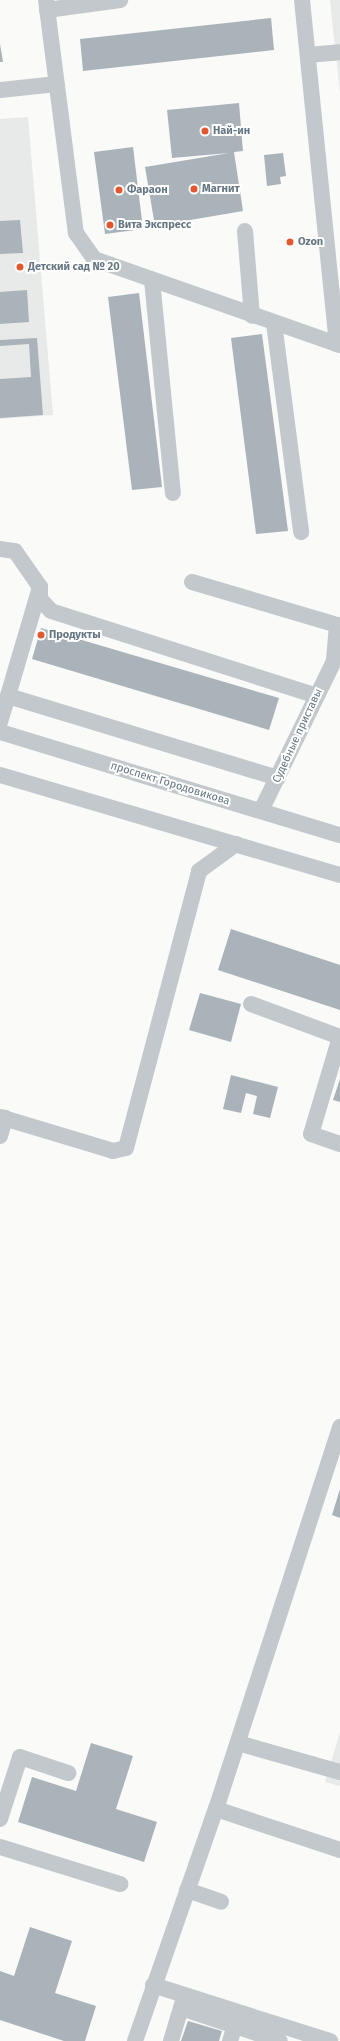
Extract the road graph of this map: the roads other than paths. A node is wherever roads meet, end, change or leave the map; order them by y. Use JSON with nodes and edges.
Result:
{"nodes":[{"id":1,"x":120,"y":0,"type":"edge"},
{"id":2,"x":302,"y":0,"type":"edge"},
{"id":3,"x":47,"y":5,"type":"edge"},
{"id":4,"x":340,"y":52,"type":"edge"},
{"id":5,"x":308,"y":55,"type":"junction"},
{"id":6,"x":57,"y":84,"type":"junction"},
{"id":7,"x":0,"y":90,"type":"edge"},
{"id":8,"x":245,"y":231,"type":"dead end"},
{"id":9,"x":152,"y":280,"type":"junction"},
{"id":10,"x":252,"y":316,"type":"junction"},
{"id":11,"x":274,"y":323,"type":"junction"},
{"id":12,"x":339,"y":344,"type":"edge"},
{"id":13,"x":173,"y":493,"type":"dead end"},
{"id":14,"x":301,"y":532,"type":"dead end"},
{"id":15,"x":0,"y":549,"type":"edge"},
{"id":16,"x":192,"y":582,"type":"dead end"},
{"id":17,"x":40,"y":587,"type":"junction"},
{"id":18,"x":337,"y":662,"type":"edge"},
{"id":19,"x":8,"y":696,"type":"junction"},
{"id":20,"x":317,"y":696,"type":"junction"},
{"id":21,"x":0,"y":722,"type":"edge"},
{"id":22,"x":0,"y":732,"type":"edge"},
{"id":23,"x":0,"y":775,"type":"edge"},
{"id":24,"x":278,"y":778,"type":"junction"},
{"id":25,"x":261,"y":811,"type":"junction"},
{"id":26,"x":340,"y":835,"type":"edge"},
{"id":27,"x":236,"y":844,"type":"junction"},
{"id":28,"x":340,"y":875,"type":"edge"},
{"id":29,"x":251,"y":1004,"type":"dead end"},
{"id":30,"x":2,"y":1118,"type":"edge"},
{"id":31,"x":0,"y":1136,"type":"edge"},
{"id":32,"x":340,"y":1144,"type":"edge"},
{"id":33,"x":340,"y":1427,"type":"edge"},
{"id":34,"x":238,"y":1743,"type":"junction"},
{"id":35,"x":340,"y":1772,"type":"edge"},
{"id":36,"x":68,"y":1773,"type":"dead end"},
{"id":37,"x":216,"y":1809,"type":"junction"},
{"id":38,"x":0,"y":1819,"type":"edge"},
{"id":39,"x":0,"y":1847,"type":"edge"},
{"id":40,"x":340,"y":1850,"type":"edge"},
{"id":41,"x":120,"y":1884,"type":"dead end"},
{"id":42,"x":187,"y":1890,"type":"junction"},
{"id":43,"x":221,"y":1902,"type":"dead end"},
{"id":44,"x":153,"y":1985,"type":"junction"},
{"id":45,"x":183,"y":2001,"type":"junction"},
{"id":46,"x":235,"y":2026,"type":"junction"},
{"id":47,"x":135,"y":2041,"type":"edge"},
{"id":48,"x":171,"y":2041,"type":"edge"},
{"id":49,"x":230,"y":2041,"type":"edge"},
{"id":50,"x":280,"y":2041,"type":"edge"},
{"id":51,"x":330,"y":2041,"type":"edge"}],
"edges":[{"from":1,"to":3,"type":"street"},
{"from":2,"to":5,"type":"street"},
{"from":3,"to":6,"type":"street"},
{"from":4,"to":5,"type":"street"},
{"from":5,"to":12,"type":"street"},
{"from":6,"to":7,"type":"street"},
{"from":6,"to":9,"type":"street"},
{"from":8,"to":10,"type":"street"},
{"from":9,"to":10,"type":"street"},
{"from":9,"to":13,"type":"street"},
{"from":10,"to":11,"type":"street"},
{"from":11,"to":12,"type":"street"},
{"from":11,"to":14,"type":"street"},
{"from":15,"to":17,"type":"street"},
{"from":16,"to":18,"type":"street"},
{"from":17,"to":19,"type":"street"},
{"from":17,"to":20,"type":"street"},
{"from":18,"to":20,"type":"street","name":"Судебные приставы"},
{"from":19,"to":21,"type":"street"},
{"from":19,"to":24,"type":"street"},
{"from":20,"to":24,"type":"street","name":"Судебные приставы"},
{"from":22,"to":25,"type":"street","name":"проспект Городовикова"},
{"from":23,"to":27,"type":"street"},
{"from":24,"to":25,"type":"street","name":"Судебные приставы"},
{"from":25,"to":26,"type":"street","name":"проспект Городовикова"},
{"from":27,"to":28,"type":"street"},
{"from":27,"to":30,"type":"street"},
{"from":29,"to":32,"type":"street"},
{"from":30,"to":31,"type":"street"},
{"from":33,"to":34,"type":"street"},
{"from":34,"to":35,"type":"street"},
{"from":34,"to":37,"type":"street"},
{"from":36,"to":38,"type":"street"},
{"from":37,"to":40,"type":"street"},
{"from":37,"to":42,"type":"street"},
{"from":39,"to":41,"type":"street"},
{"from":42,"to":43,"type":"street"},
{"from":42,"to":44,"type":"street"},
{"from":44,"to":45,"type":"street"},
{"from":44,"to":47,"type":"street"},
{"from":45,"to":46,"type":"street"},
{"from":45,"to":48,"type":"street"},
{"from":45,"to":51,"type":"street"},
{"from":46,"to":49,"type":"street"},
{"from":46,"to":50,"type":"street"}]}
